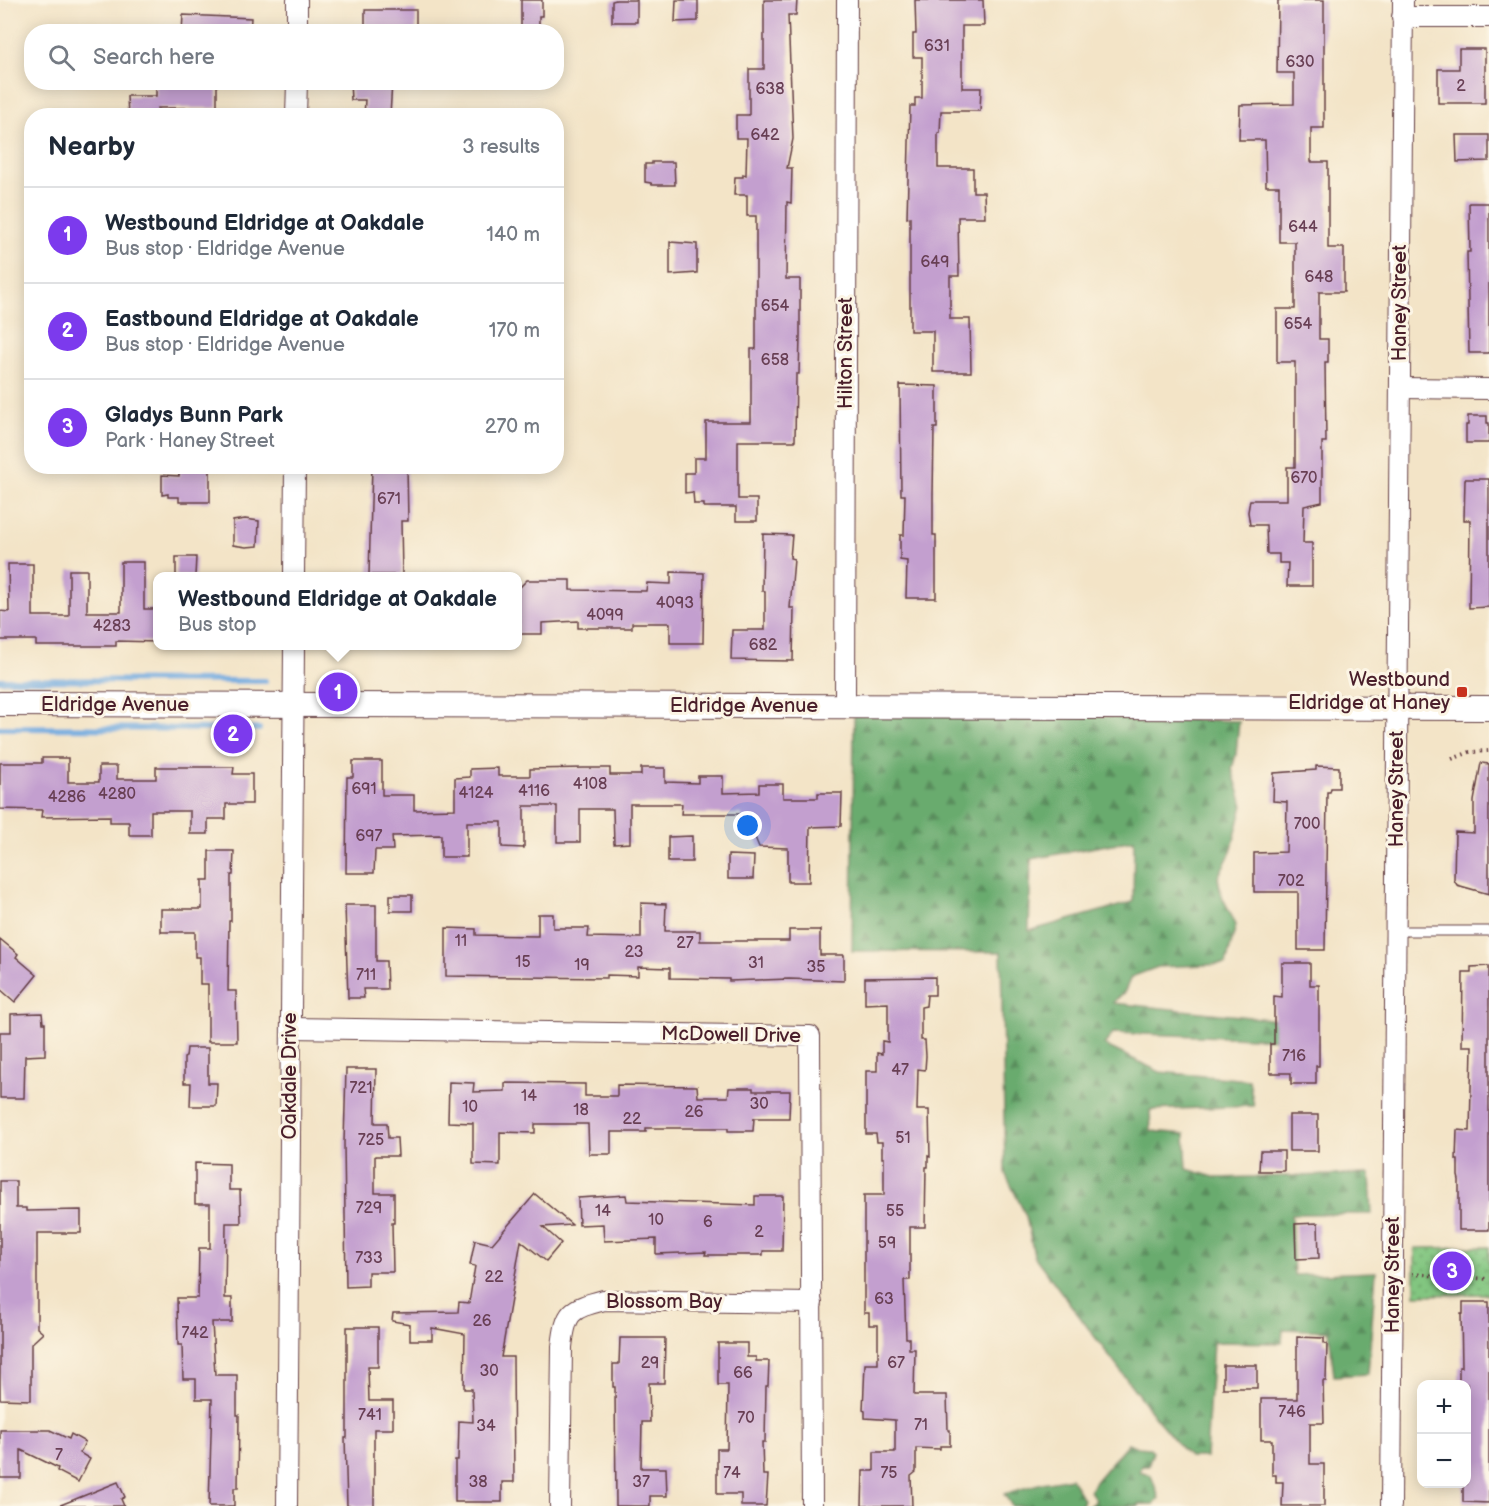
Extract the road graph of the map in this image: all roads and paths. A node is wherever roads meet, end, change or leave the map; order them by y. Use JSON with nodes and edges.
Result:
{"nodes":[{"id":1,"x":297,"y":0,"type":"edge"},
{"id":2,"x":847,"y":0,"type":"edge"},
{"id":3,"x":1403,"y":9,"type":"edge"},
{"id":4,"x":1489,"y":17,"type":"edge"},
{"id":5,"x":297,"y":24,"type":"edge"},
{"id":6,"x":297,"y":90,"type":"edge"},
{"id":7,"x":296,"y":108,"type":"edge"},
{"id":8,"x":1400,"y":388,"type":"junction"},
{"id":9,"x":1489,"y":389,"type":"edge"},
{"id":10,"x":295,"y":474,"type":"edge"},
{"id":11,"x":294,"y":572,"type":"edge"},
{"id":12,"x":294,"y":650,"type":"edge"},
{"id":13,"x":0,"y":704,"type":"edge"},
{"id":14,"x":293,"y":706,"type":"junction"},
{"id":15,"x":845,"y":706,"type":"junction"},
{"id":16,"x":1397,"y":707,"type":"junction"},
{"id":17,"x":1489,"y":708,"type":"edge"},
{"id":18,"x":1489,"y":751,"type":"edge"},
{"id":19,"x":1452,"y":759,"type":"dead end"},
{"id":20,"x":1489,"y":931,"type":"edge"},
{"id":21,"x":1396,"y":932,"type":"junction"},
{"id":22,"x":291,"y":1028,"type":"junction"},
{"id":23,"x":1393,"y":1273,"type":"junction"},
{"id":24,"x":1489,"y":1280,"type":"edge"},
{"id":25,"x":812,"y":1303,"type":"junction"},
{"id":26,"x":287,"y":1506,"type":"edge"},
{"id":27,"x":560,"y":1506,"type":"edge"},
{"id":28,"x":812,"y":1506,"type":"edge"},
{"id":29,"x":1391,"y":1506,"type":"edge"}],
"edges":[{"from":1,"to":5,"type":"street"},
{"from":2,"to":15,"type":"street","name":"Hilton Street"},
{"from":3,"to":4,"type":"street"},
{"from":3,"to":8,"type":"street","name":"Haney Street"},
{"from":6,"to":7,"type":"street"},
{"from":8,"to":9,"type":"street"},
{"from":8,"to":16,"type":"street","name":"Haney Street"},
{"from":10,"to":11,"type":"street"},
{"from":12,"to":14,"type":"street","name":"Oakdale Drive"},
{"from":13,"to":14,"type":"street","name":"Eldridge Avenue"},
{"from":14,"to":15,"type":"street","name":"Eldridge Avenue"},
{"from":14,"to":22,"type":"street","name":"Oakdale Drive"},
{"from":15,"to":16,"type":"street","name":"Eldridge Avenue"},
{"from":16,"to":17,"type":"street","name":"Eldridge Avenue"},
{"from":16,"to":21,"type":"street","name":"Haney Street"},
{"from":18,"to":19,"type":"path"},
{"from":20,"to":21,"type":"lane"},
{"from":21,"to":23,"type":"street","name":"Haney Street"},
{"from":22,"to":25,"type":"street","name":"McDowell Drive"},
{"from":22,"to":26,"type":"street","name":"Oakdale Drive"},
{"from":23,"to":24,"type":"path"},
{"from":23,"to":29,"type":"street","name":"Haney Street"},
{"from":25,"to":27,"type":"street","name":"Blossom Bay"},
{"from":25,"to":28,"type":"street","name":"McDowell Drive"}]}
